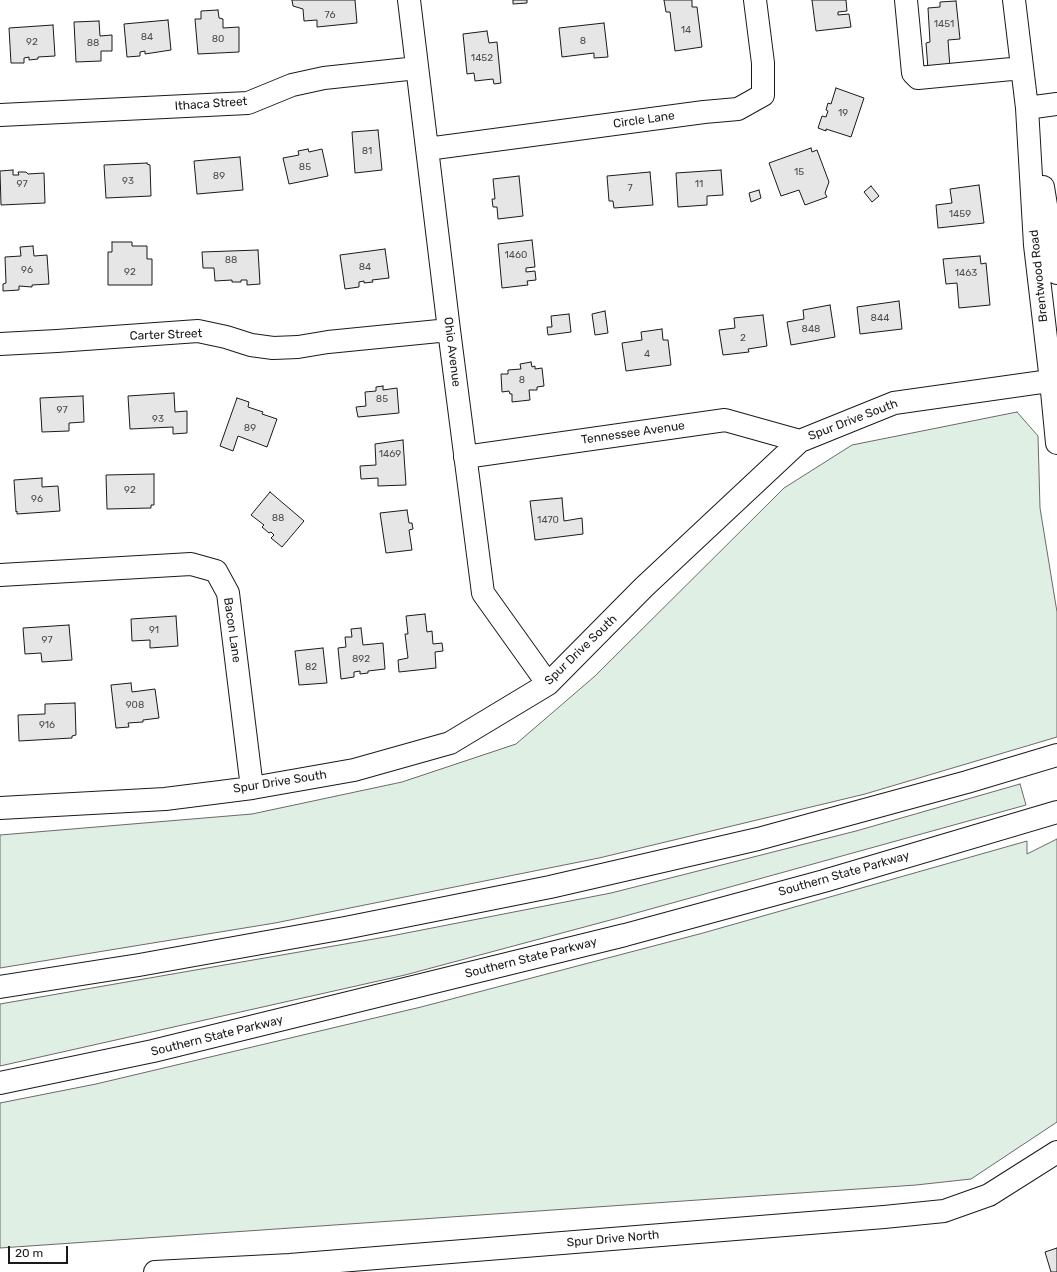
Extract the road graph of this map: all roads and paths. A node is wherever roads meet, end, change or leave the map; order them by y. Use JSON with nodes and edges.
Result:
{"nodes":[{"id":1,"x":409,"y":0,"type":"edge"},
{"id":2,"x":755,"y":0,"type":"edge"},
{"id":3,"x":906,"y":0,"type":"edge"},
{"id":4,"x":1014,"y":0,"type":"edge"},
{"id":5,"x":417,"y":68,"type":"junction"},
{"id":6,"x":1022,"y":68,"type":"junction"},
{"id":7,"x":1057,"y":104,"type":"edge"},
{"id":8,"x":1027,"y":108,"type":"junction"},
{"id":9,"x":0,"y":115,"type":"edge"},
{"id":10,"x":427,"y":149,"type":"junction"},
{"id":11,"x":1057,"y":273,"type":"edge"},
{"id":12,"x":449,"y":330,"type":"junction"},
{"id":13,"x":0,"y":344,"type":"edge"},
{"id":14,"x":1054,"y":380,"type":"edge"},
{"id":15,"x":800,"y":441,"type":"junction"},
{"id":16,"x":1057,"y":443,"type":"edge"},
{"id":17,"x":465,"y":457,"type":"junction"},
{"id":18,"x":0,"y":575,"type":"edge"},
{"id":19,"x":548,"y":684,"type":"junction"},
{"id":20,"x":1057,"y":755,"type":"edge"},
{"id":21,"x":252,"y":788,"type":"junction"},
{"id":22,"x":0,"y":808,"type":"edge"},
{"id":23,"x":1057,"y":812,"type":"edge"},
{"id":24,"x":0,"y":987,"type":"edge"},
{"id":25,"x":0,"y":1082,"type":"edge"},
{"id":26,"x":1057,"y":1152,"type":"edge"},
{"id":27,"x":290,"y":1268,"type":"edge"},
{"id":28,"x":155,"y":1272,"type":"edge"}],
"edges":[{"from":1,"to":5,"type":"main road","name":"Ohio Avenue"},
{"from":2,"to":10,"type":"main road","name":"Circle Lane"},
{"from":3,"to":6,"type":"main road"},
{"from":4,"to":6,"type":"main road","name":"Brentwood Road"},
{"from":5,"to":9,"type":"main road","name":"Ithaca Street"},
{"from":5,"to":10,"type":"main road","name":"Ohio Avenue"},
{"from":6,"to":8,"type":"main road","name":"Brentwood Road"},
{"from":7,"to":8,"type":"main road"},
{"from":8,"to":11,"type":"main road","name":"Brentwood Road"},
{"from":8,"to":14,"type":"main road","name":"Brentwood Road"},
{"from":10,"to":12,"type":"main road","name":"Ohio Avenue"},
{"from":12,"to":13,"type":"main road","name":"Carter Street"},
{"from":12,"to":17,"type":"main road","name":"Ohio Avenue"},
{"from":14,"to":15,"type":"main road","name":"Spur Drive South"},
{"from":14,"to":16,"type":"main road","name":"Brentwood Road"},
{"from":15,"to":17,"type":"main road","name":"Tennessee Avenue"},
{"from":15,"to":19,"type":"main road","name":"Spur Drive South"},
{"from":17,"to":19,"type":"main road","name":"Ohio Avenue"},
{"from":18,"to":21,"type":"main road","name":"Bacon Lane"},
{"from":19,"to":21,"type":"main road","name":"Spur Drive South"},
{"from":20,"to":24,"type":"main road"},
{"from":21,"to":22,"type":"main road","name":"Spur Drive South"},
{"from":23,"to":25,"type":"main road","name":"Southern State Parkway"},
{"from":26,"to":27,"type":"main road","name":"Spur Drive North"},
{"from":27,"to":28,"type":"main road","name":"Spur Drive North"}]}
